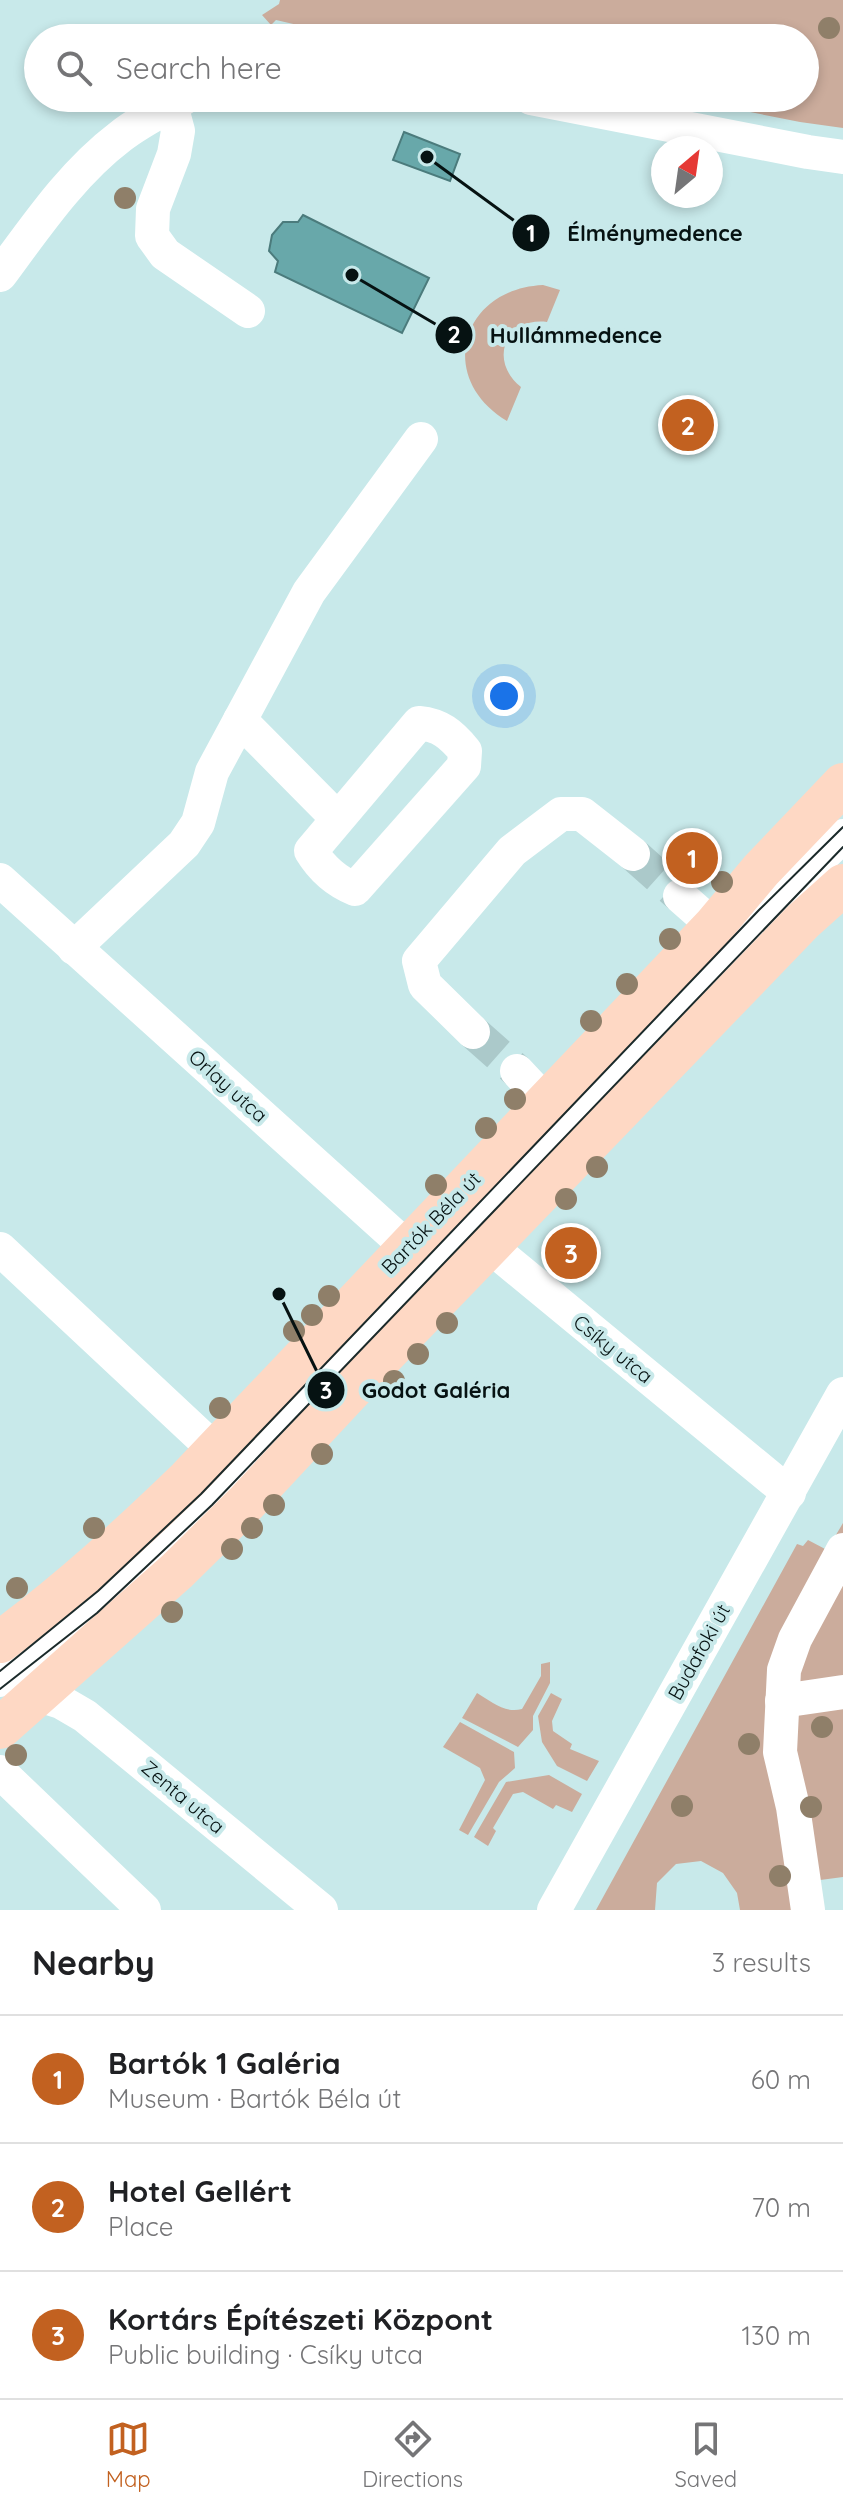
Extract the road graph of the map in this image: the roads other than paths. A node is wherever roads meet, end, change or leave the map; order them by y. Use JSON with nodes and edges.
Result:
{"nodes":[{"id":1,"x":160,"y":112,"type":"edge"},
{"id":2,"x":177,"y":112,"type":"edge"},
{"id":3,"x":602,"y":112,"type":"edge"},
{"id":4,"x":843,"y":157,"type":"edge"},
{"id":5,"x":0,"y":275,"type":"edge"},
{"id":6,"x":248,"y":311,"type":"dead end"},
{"id":7,"x":421,"y":439,"type":"dead end"},
{"id":8,"x":240,"y":720,"type":"junction"},
{"id":9,"x":843,"y":784,"type":"edge"},
{"id":10,"x":337,"y":818,"type":"junction"},
{"id":11,"x":843,"y":836,"type":"edge"},
{"id":12,"x":633,"y":854,"type":"tunnel mouth"},
{"id":13,"x":0,"y":880,"type":"edge"},
{"id":14,"x":843,"y":885,"type":"edge"},
{"id":15,"x":680,"y":896,"type":"tunnel mouth"},
{"id":16,"x":714,"y":926,"type":"junction"},
{"id":17,"x":74,"y":948,"type":"junction"},
{"id":18,"x":473,"y":1032,"type":"tunnel mouth"},
{"id":19,"x":517,"y":1071,"type":"tunnel mouth"},
{"id":20,"x":546,"y":1102,"type":"junction"},
{"id":21,"x":448,"y":1248,"type":"junction"},
{"id":22,"x":0,"y":1249,"type":"edge"},
{"id":23,"x":843,"y":1394,"type":"edge"},
{"id":24,"x":215,"y":1450,"type":"junction"},
{"id":25,"x":789,"y":1493,"type":"junction"},
{"id":26,"x":843,"y":1550,"type":"edge"},
{"id":27,"x":0,"y":1642,"type":"edge"},
{"id":28,"x":0,"y":1680,"type":"edge"},
{"id":29,"x":843,"y":1692,"type":"edge"},
{"id":30,"x":39,"y":1695,"type":"junction"},
{"id":31,"x":782,"y":1701,"type":"junction"},
{"id":32,"x":0,"y":1728,"type":"edge"},
{"id":33,"x":0,"y":1772,"type":"edge"},
{"id":34,"x":144,"y":1910,"type":"edge"},
{"id":35,"x":321,"y":1910,"type":"edge"},
{"id":36,"x":554,"y":1910,"type":"edge"},
{"id":37,"x":808,"y":1910,"type":"edge"}],
"edges":[{"from":1,"to":5,"type":"street"},
{"from":2,"to":6,"type":"street"},
{"from":3,"to":4,"type":"street"},
{"from":7,"to":8,"type":"street"},
{"from":8,"to":10,"type":"street"},
{"from":8,"to":17,"type":"street"},
{"from":9,"to":16,"type":"main road","name":"Bartók Béla út"},
{"from":10,"to":10,"type":"street"},
{"from":11,"to":21,"type":"street","name":"Bartók Béla út"},
{"from":12,"to":18,"type":"street"},
{"from":13,"to":17,"type":"street","name":"Orlay utca"},
{"from":14,"to":21,"type":"main road","name":"Bartók Béla út"},
{"from":15,"to":16,"type":"street"},
{"from":16,"to":20,"type":"main road","name":"Bartók Béla út"},
{"from":17,"to":21,"type":"street","name":"Orlay utca"},
{"from":19,"to":20,"type":"street"},
{"from":20,"to":21,"type":"main road","name":"Bartók Béla út"},
{"from":21,"to":24,"type":"main road","name":"Bartók Béla út"},
{"from":21,"to":25,"type":"street","name":"Csíky utca"},
{"from":21,"to":28,"type":"street","name":"Bartók Béla út"},
{"from":21,"to":30,"type":"main road","name":"Bartók Béla út"},
{"from":22,"to":24,"type":"street"},
{"from":23,"to":25,"type":"street","name":"Budafoki út"},
{"from":24,"to":27,"type":"main road","name":"Bartók Béla út"},
{"from":25,"to":36,"type":"street","name":"Budafoki út"},
{"from":26,"to":31,"type":"street"},
{"from":29,"to":31,"type":"street"},
{"from":30,"to":32,"type":"main road","name":"Bartók Béla út"},
{"from":30,"to":35,"type":"street","name":"Zenta utca"},
{"from":31,"to":37,"type":"street"},
{"from":33,"to":34,"type":"street"}]}
